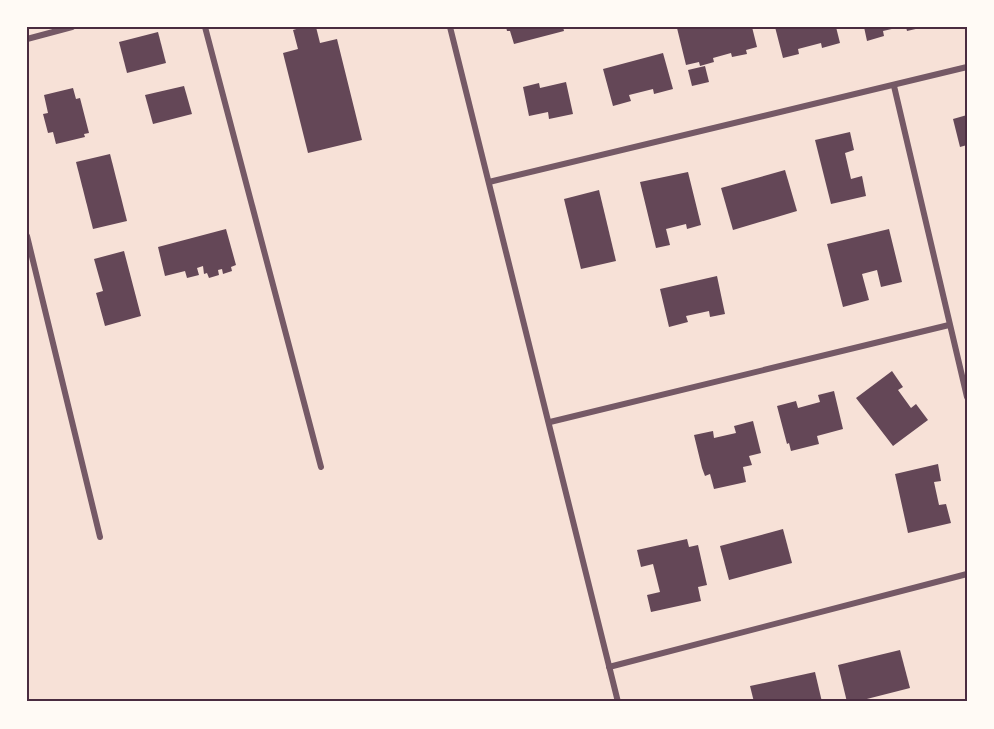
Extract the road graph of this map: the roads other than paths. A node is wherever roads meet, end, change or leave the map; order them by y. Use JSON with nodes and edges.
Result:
{"nodes":[{"id":1,"x":72,"y":27,"type":"edge"},
{"id":2,"x":205,"y":27,"type":"edge"},
{"id":3,"x":450,"y":27,"type":"edge"},
{"id":4,"x":27,"y":39,"type":"edge"},
{"id":5,"x":967,"y":67,"type":"edge"},
{"id":6,"x":894,"y":86,"type":"junction"},
{"id":7,"x":489,"y":182,"type":"junction"},
{"id":8,"x":27,"y":236,"type":"edge"},
{"id":9,"x":950,"y":325,"type":"junction"},
{"id":10,"x":967,"y":397,"type":"edge"},
{"id":11,"x":550,"y":422,"type":"junction"},
{"id":12,"x":321,"y":468,"type":"dead end"},
{"id":13,"x":100,"y":537,"type":"dead end"},
{"id":14,"x":967,"y":574,"type":"edge"},
{"id":15,"x":609,"y":667,"type":"junction"},
{"id":16,"x":618,"y":702,"type":"edge"}],
"edges":[{"from":1,"to":4,"type":"street"},
{"from":2,"to":12,"type":"street"},
{"from":3,"to":7,"type":"street"},
{"from":5,"to":6,"type":"street"},
{"from":6,"to":7,"type":"street"},
{"from":6,"to":9,"type":"street"},
{"from":7,"to":11,"type":"street"},
{"from":8,"to":13,"type":"street"},
{"from":9,"to":10,"type":"street"},
{"from":9,"to":11,"type":"street"},
{"from":11,"to":15,"type":"street"},
{"from":14,"to":15,"type":"street"},
{"from":15,"to":16,"type":"street"}]}
